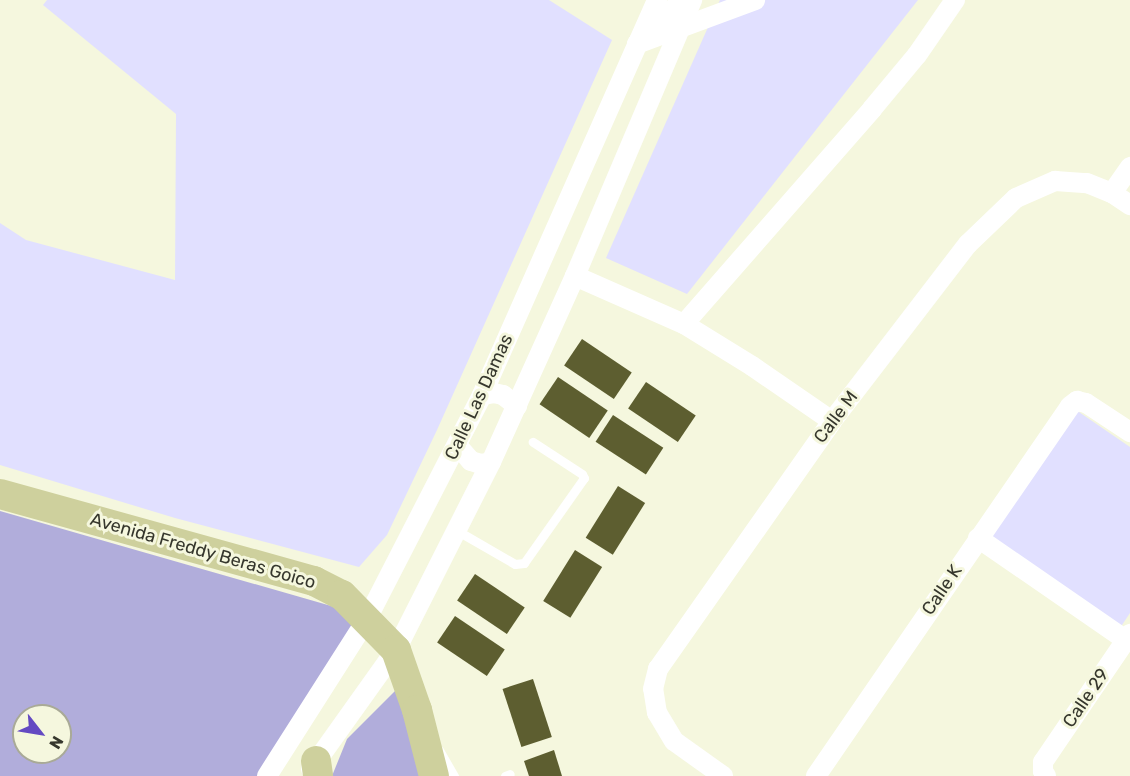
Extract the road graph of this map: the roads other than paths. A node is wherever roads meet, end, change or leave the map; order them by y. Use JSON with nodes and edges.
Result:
{"nodes":[{"id":1,"x":657,"y":0,"type":"edge"},
{"id":2,"x":662,"y":0,"type":"edge"},
{"id":3,"x":682,"y":0,"type":"edge"},
{"id":4,"x":692,"y":0,"type":"edge"},
{"id":5,"x":755,"y":0,"type":"edge"},
{"id":6,"x":955,"y":0,"type":"edge"},
{"id":7,"x":637,"y":44,"type":"junction"},
{"id":8,"x":1130,"y":167,"type":"edge"},
{"id":9,"x":1112,"y":193,"type":"junction"},
{"id":10,"x":1130,"y":205,"type":"edge"},
{"id":11,"x":575,"y":276,"type":"junction"},
{"id":12,"x":684,"y":324,"type":"junction"},
{"id":13,"x":482,"y":394,"type":"junction"},
{"id":14,"x":517,"y":406,"type":"junction"},
{"id":15,"x":832,"y":421,"type":"junction"},
{"id":16,"x":1130,"y":432,"type":"edge"},
{"id":17,"x":533,"y":442,"type":"dead end"},
{"id":18,"x":457,"y":445,"type":"junction"},
{"id":19,"x":491,"y":462,"type":"junction"},
{"id":20,"x":0,"y":494,"type":"edge"},
{"id":21,"x":456,"y":530,"type":"junction"},
{"id":22,"x":978,"y":538,"type":"junction"},
{"id":23,"x":367,"y":619,"type":"junction"},
{"id":24,"x":1128,"y":637,"type":"edge"},
{"id":25,"x":396,"y":650,"type":"junction"},
{"id":26,"x":421,"y":727,"type":"junction"},
{"id":27,"x":1044,"y":769,"type":"edge"},
{"id":28,"x":314,"y":771,"type":"edge"},
{"id":29,"x":267,"y":776,"type":"edge"},
{"id":30,"x":434,"y":776,"type":"edge"},
{"id":31,"x":454,"y":776,"type":"edge"},
{"id":32,"x":723,"y":776,"type":"edge"},
{"id":33,"x":816,"y":776,"type":"edge"}],
"edges":[{"from":1,"to":7,"type":"street","name":"Calle Las Damas"},
{"from":2,"to":7,"type":"street"},
{"from":3,"to":7,"type":"street"},
{"from":4,"to":11,"type":"street","name":"Calle Las Damas"},
{"from":5,"to":7,"type":"street"},
{"from":6,"to":12,"type":"street"},
{"from":7,"to":13,"type":"street","name":"Calle Las Damas"},
{"from":8,"to":9,"type":"street"},
{"from":9,"to":10,"type":"street","name":"Calle M"},
{"from":9,"to":15,"type":"street","name":"Calle M"},
{"from":11,"to":12,"type":"street"},
{"from":11,"to":14,"type":"street","name":"Calle Las Damas"},
{"from":12,"to":15,"type":"street"},
{"from":13,"to":14,"type":"street"},
{"from":13,"to":18,"type":"street","name":"Calle Las Damas"},
{"from":14,"to":19,"type":"street","name":"Calle Las Damas"},
{"from":15,"to":32,"type":"street","name":"Calle M"},
{"from":16,"to":22,"type":"street","name":"Calle K"},
{"from":17,"to":21,"type":"lane"},
{"from":18,"to":19,"type":"street"},
{"from":18,"to":23,"type":"street","name":"Calle Las Damas"},
{"from":19,"to":21,"type":"street","name":"Calle Las Damas"},
{"from":20,"to":23,"type":"main road","name":"Avenida Freddy Beras Goico"},
{"from":21,"to":25,"type":"street","name":"Calle Las Damas"},
{"from":22,"to":24,"type":"street"},
{"from":22,"to":33,"type":"street","name":"Calle K"},
{"from":23,"to":25,"type":"main road","name":"Avenida Freddy Beras Goico"},
{"from":23,"to":29,"type":"street","name":"Calle Las Damas"},
{"from":24,"to":27,"type":"street","name":"Calle 29"},
{"from":25,"to":26,"type":"main road","name":"Avenida Freddy Beras Goico"},
{"from":25,"to":28,"type":"street","name":"Calle Las Damas"},
{"from":26,"to":30,"type":"main road","name":"Avenida Freddy Beras Goico"},
{"from":26,"to":31,"type":"lane"}]}
